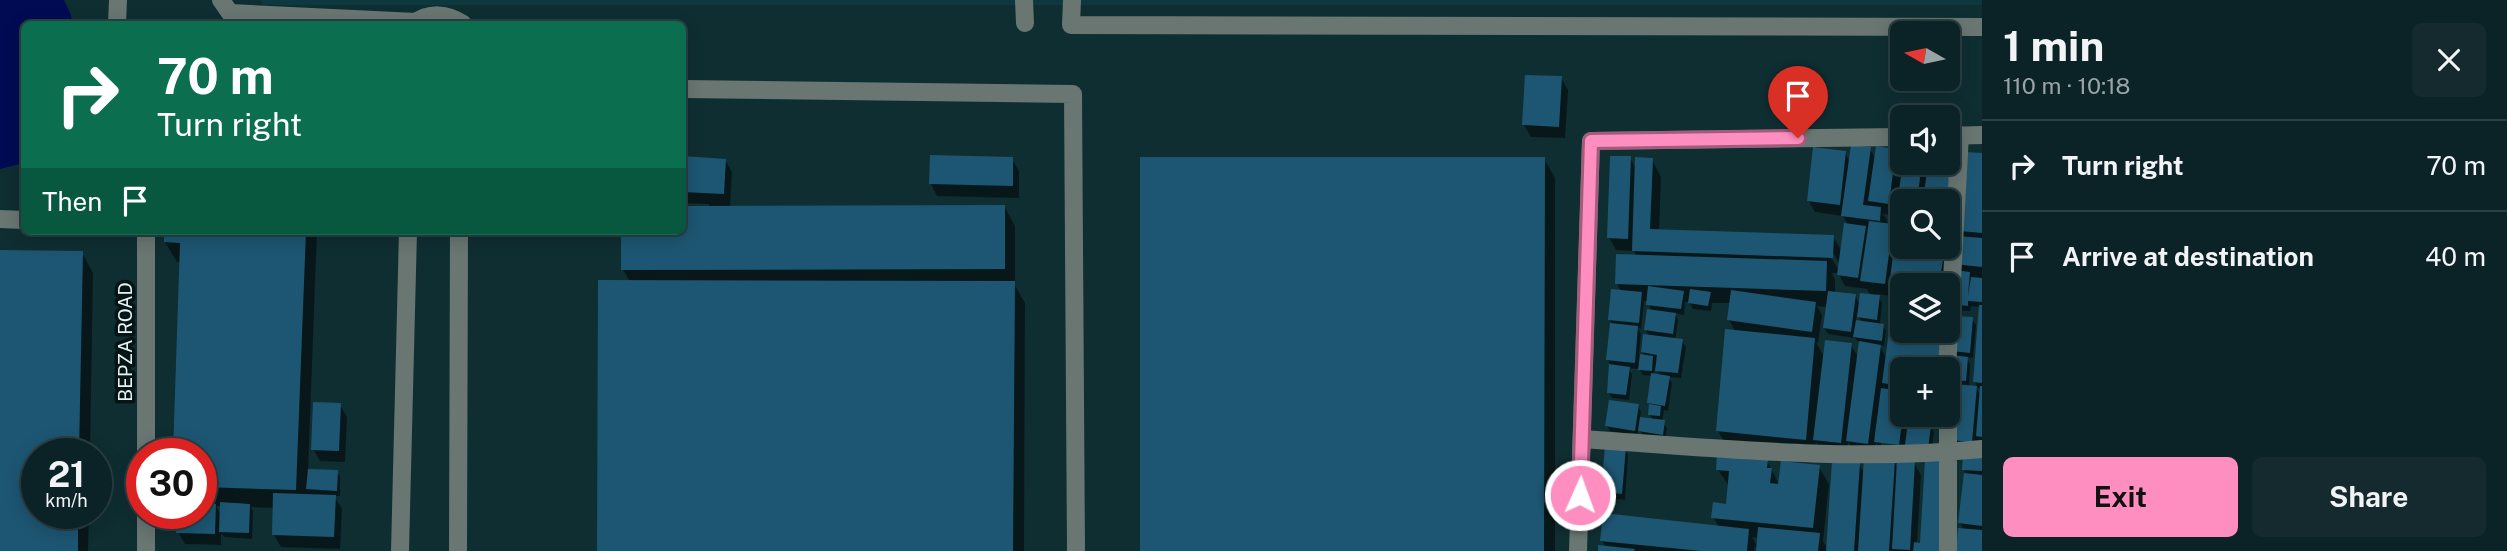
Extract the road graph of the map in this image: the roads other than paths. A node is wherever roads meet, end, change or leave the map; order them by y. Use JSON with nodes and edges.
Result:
{"nodes":[{"id":1,"x":118,"y":0,"type":"edge"},
{"id":2,"x":221,"y":0,"type":"edge"},
{"id":3,"x":1024,"y":0,"type":"edge"},
{"id":4,"x":1072,"y":0,"type":"edge"},
{"id":5,"x":117,"y":21,"type":"edge"},
{"id":6,"x":377,"y":21,"type":"edge"},
{"id":7,"x":419,"y":21,"type":"edge"},
{"id":8,"x":457,"y":21,"type":"edge"},
{"id":9,"x":1025,"y":23,"type":"dead end"},
{"id":10,"x":1982,"y":27,"type":"edge"},
{"id":11,"x":686,"y":89,"type":"edge"},
{"id":12,"x":1982,"y":135,"type":"edge"},
{"id":13,"x":1960,"y":136,"type":"edge"},
{"id":14,"x":1890,"y":137,"type":"edge"},
{"id":15,"x":1953,"y":175,"type":"edge"},
{"id":16,"x":0,"y":219,"type":"edge"},
{"id":17,"x":21,"y":220,"type":"edge"},
{"id":18,"x":146,"y":235,"type":"edge"},
{"id":19,"x":408,"y":235,"type":"edge"},
{"id":20,"x":459,"y":235,"type":"edge"},
{"id":21,"x":1947,"y":357,"type":"edge"},
{"id":22,"x":1948,"y":427,"type":"edge"},
{"id":23,"x":146,"y":438,"type":"edge"},
{"id":24,"x":1581,"y":439,"type":"junction"},
{"id":25,"x":1982,"y":449,"type":"edge"},
{"id":26,"x":1948,"y":452,"type":"junction"},
{"id":27,"x":146,"y":529,"type":"edge"},
{"id":28,"x":146,"y":551,"type":"edge"},
{"id":29,"x":400,"y":551,"type":"edge"},
{"id":30,"x":458,"y":551,"type":"edge"},
{"id":31,"x":1076,"y":551,"type":"edge"},
{"id":32,"x":1578,"y":551,"type":"edge"},
{"id":33,"x":1948,"y":551,"type":"edge"}],
"edges":[{"from":1,"to":5,"type":"street"},
{"from":2,"to":6,"type":"street"},
{"from":3,"to":9,"type":"street"},
{"from":4,"to":10,"type":"street"},
{"from":7,"to":8,"type":"street"},
{"from":11,"to":31,"type":"street"},
{"from":12,"to":13,"type":"street"},
{"from":14,"to":24,"type":"street"},
{"from":15,"to":21,"type":"street"},
{"from":16,"to":17,"type":"street"},
{"from":18,"to":23,"type":"street","name":"BEPZA ROAD"},
{"from":19,"to":29,"type":"street"},
{"from":20,"to":30,"type":"street"},
{"from":22,"to":26,"type":"street"},
{"from":24,"to":26,"type":"street"},
{"from":24,"to":32,"type":"street"},
{"from":25,"to":26,"type":"street"},
{"from":26,"to":33,"type":"street"},
{"from":27,"to":28,"type":"street"}]}
